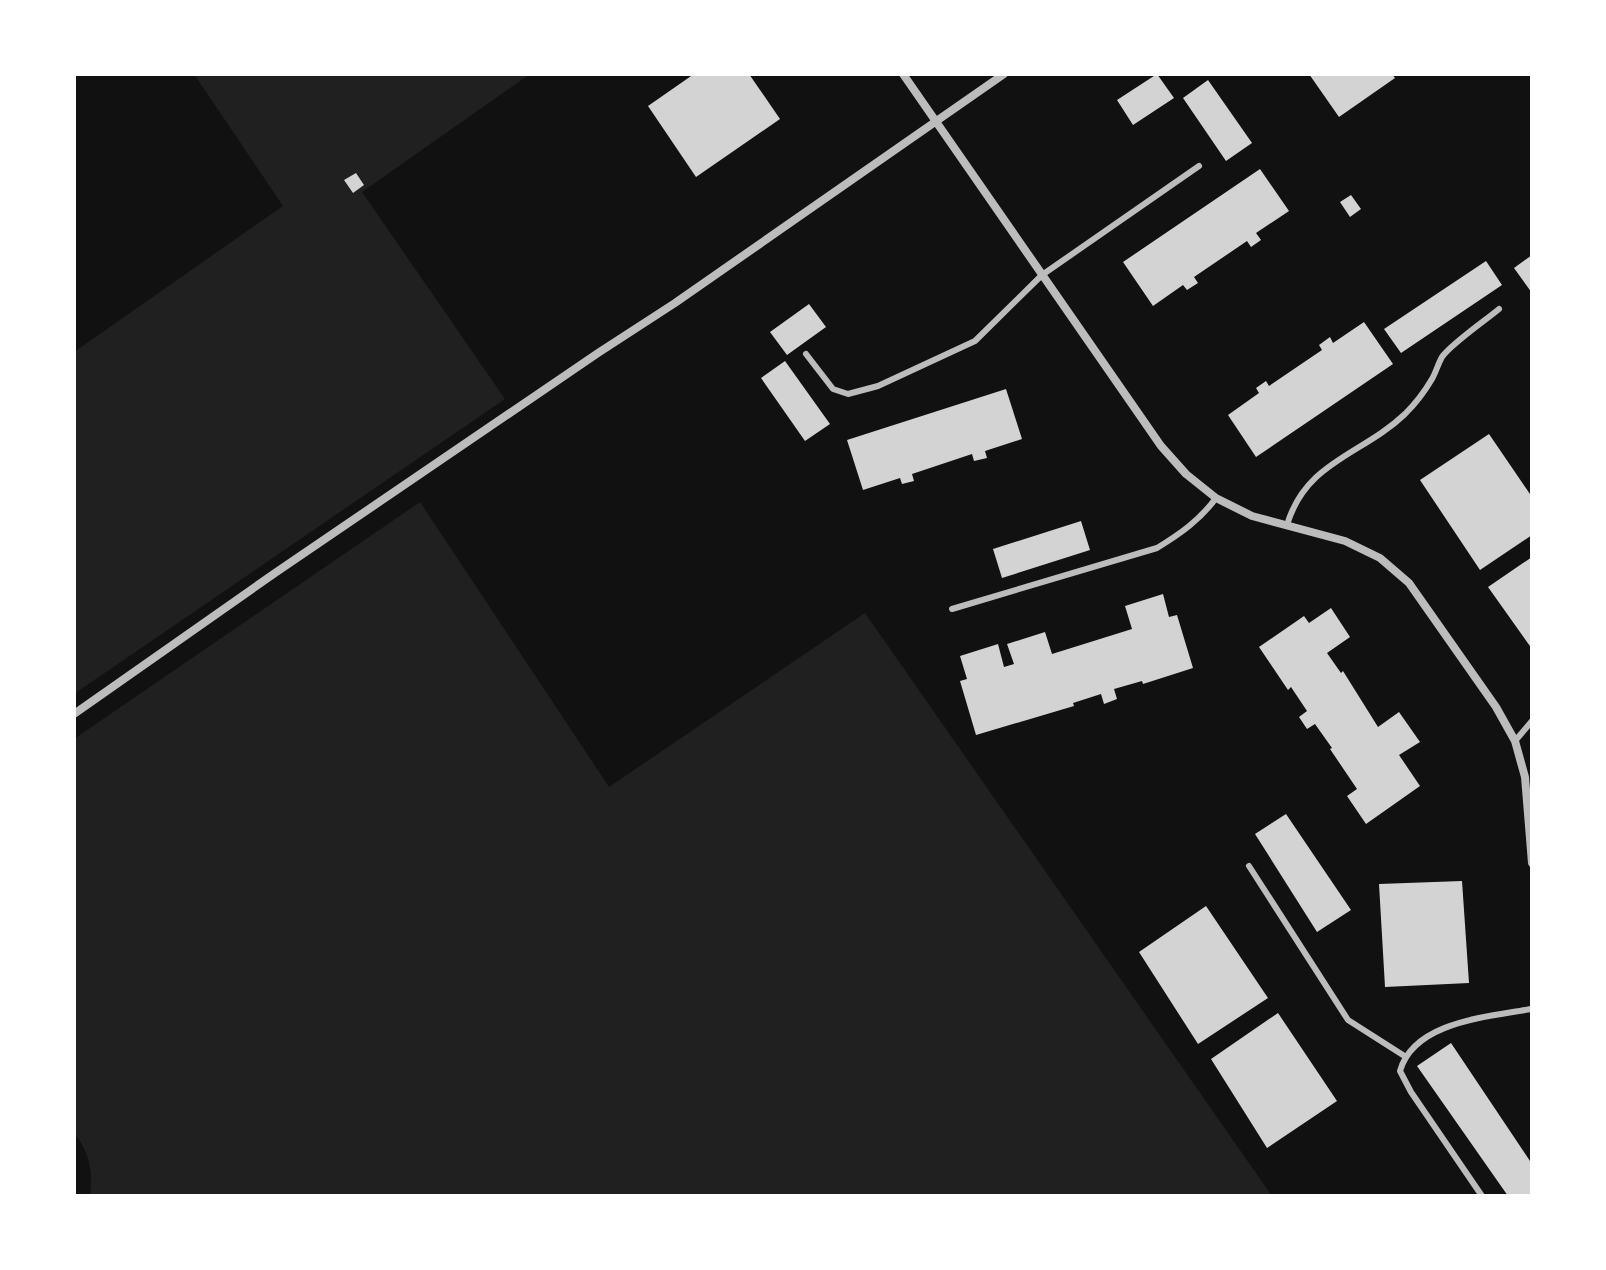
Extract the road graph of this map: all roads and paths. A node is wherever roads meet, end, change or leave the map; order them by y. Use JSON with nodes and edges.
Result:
{"nodes":[{"id":1,"x":903,"y":74,"type":"edge"},
{"id":2,"x":1004,"y":74,"type":"edge"},
{"id":3,"x":935,"y":121,"type":"junction"},
{"id":4,"x":1199,"y":166,"type":"dead end"},
{"id":5,"x":1042,"y":275,"type":"junction"},
{"id":6,"x":1499,"y":309,"type":"dead end"},
{"id":7,"x":806,"y":354,"type":"dead end"},
{"id":8,"x":1216,"y":498,"type":"junction"},
{"id":9,"x":1287,"y":525,"type":"junction"},
{"id":10,"x":952,"y":609,"type":"dead end"},
{"id":11,"x":74,"y":714,"type":"edge"},
{"id":12,"x":1532,"y":721,"type":"edge"},
{"id":13,"x":1515,"y":741,"type":"junction"},
{"id":14,"x":1532,"y":863,"type":"edge"},
{"id":15,"x":1249,"y":866,"type":"dead end"},
{"id":16,"x":1532,"y":1009,"type":"edge"},
{"id":17,"x":1406,"y":1057,"type":"junction"},
{"id":18,"x":1482,"y":1196,"type":"edge"}],
"edges":[{"from":1,"to":3,"type":"street"},
{"from":2,"to":3,"type":"street"},
{"from":3,"to":5,"type":"street"},
{"from":3,"to":11,"type":"street"},
{"from":4,"to":5,"type":"lane"},
{"from":5,"to":7,"type":"lane"},
{"from":5,"to":8,"type":"street"},
{"from":6,"to":9,"type":"lane"},
{"from":8,"to":9,"type":"street"},
{"from":8,"to":10,"type":"lane"},
{"from":9,"to":13,"type":"street"},
{"from":12,"to":13,"type":"lane"},
{"from":13,"to":14,"type":"street"},
{"from":15,"to":17,"type":"lane"},
{"from":16,"to":17,"type":"lane"},
{"from":17,"to":18,"type":"lane"}]}
